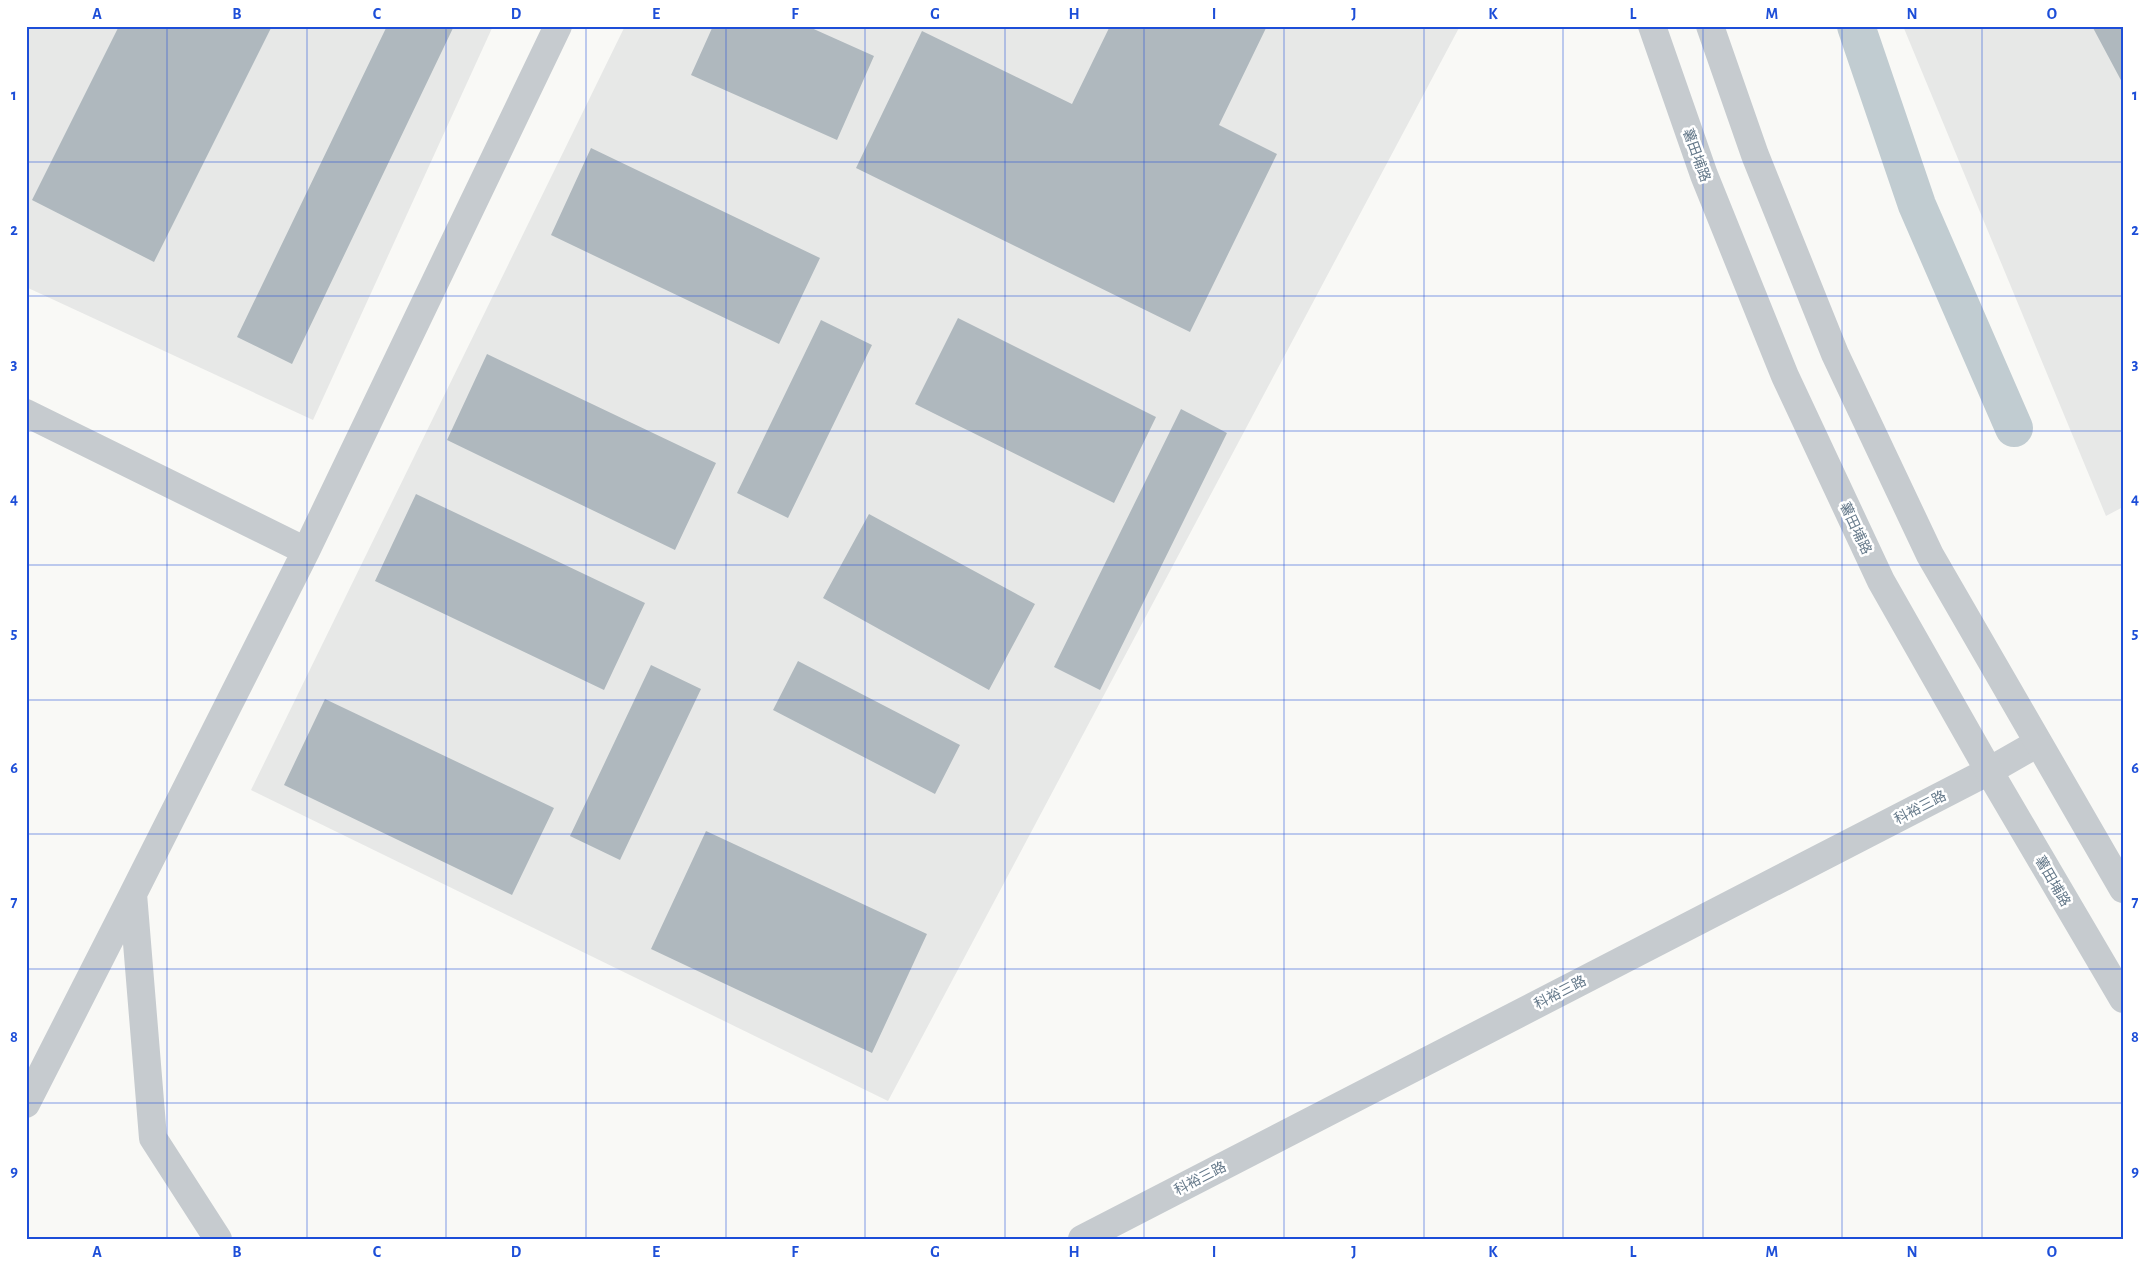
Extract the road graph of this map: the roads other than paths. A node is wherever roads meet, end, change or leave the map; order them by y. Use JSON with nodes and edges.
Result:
{"nodes":[{"id":1,"x":558,"y":26,"type":"edge"},
{"id":2,"x":1652,"y":26,"type":"edge"},
{"id":3,"x":1710,"y":26,"type":"edge"},
{"id":4,"x":26,"y":413,"type":"edge"},
{"id":5,"x":306,"y":551,"type":"junction"},
{"id":6,"x":2038,"y":743,"type":"junction"},
{"id":7,"x":1989,"y":772,"type":"junction"},
{"id":8,"x":2123,"y":889,"type":"edge"},
{"id":9,"x":133,"y":894,"type":"junction"},
{"id":10,"x":2123,"y":999,"type":"edge"},
{"id":11,"x":26,"y":1104,"type":"edge"},
{"id":12,"x":218,"y":1239,"type":"edge"},
{"id":13,"x":1082,"y":1239,"type":"edge"}],
"edges":[{"from":1,"to":5,"type":"street"},
{"from":2,"to":7,"type":"street","name":"薯田埔路"},
{"from":3,"to":6,"type":"street"},
{"from":4,"to":5,"type":"street"},
{"from":5,"to":9,"type":"street"},
{"from":6,"to":7,"type":"street","name":"科裕三路"},
{"from":6,"to":8,"type":"street"},
{"from":7,"to":10,"type":"street","name":"薯田埔路"},
{"from":7,"to":13,"type":"street","name":"科裕三路"},
{"from":9,"to":11,"type":"street"},
{"from":9,"to":12,"type":"street"}]}
